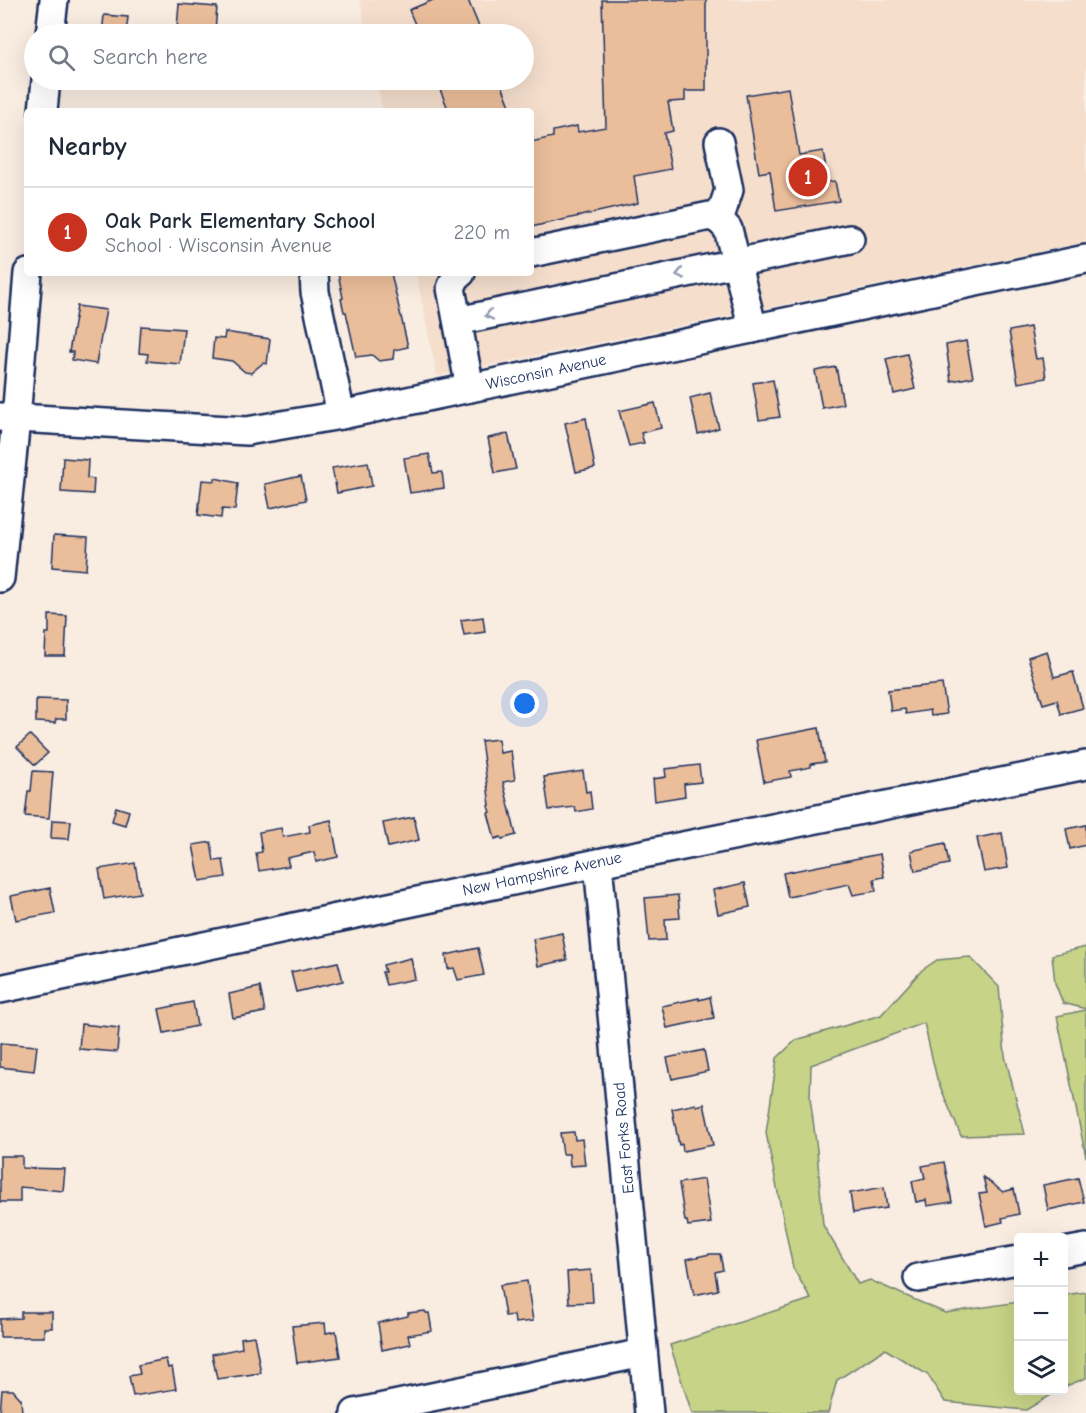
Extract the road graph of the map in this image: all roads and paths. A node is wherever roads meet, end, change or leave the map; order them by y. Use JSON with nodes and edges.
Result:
{"nodes":[{"id":1,"x":54,"y":0,"type":"edge"},
{"id":2,"x":51,"y":24,"type":"edge"},
{"id":3,"x":45,"y":90,"type":"edge"},
{"id":4,"x":43,"y":108,"type":"edge"},
{"id":5,"x":718,"y":142,"type":"dead end"},
{"id":6,"x":719,"y":220,"type":"junction"},
{"id":7,"x":850,"y":239,"type":"dead end"},
{"id":8,"x":534,"y":252,"type":"edge"},
{"id":9,"x":1086,"y":259,"type":"edge"},
{"id":10,"x":737,"y":262,"type":"junction"},
{"id":11,"x":28,"y":276,"type":"edge"},
{"id":12,"x":314,"y":276,"type":"edge"},
{"id":13,"x":457,"y":276,"type":"edge"},
{"id":14,"x":458,"y":321,"type":"junction"},
{"id":15,"x":753,"y":329,"type":"junction"},
{"id":16,"x":471,"y":388,"type":"junction"},
{"id":17,"x":340,"y":415,"type":"junction"},
{"id":18,"x":8,"y":418,"type":"edge"},
{"id":19,"x":0,"y":578,"type":"edge"},
{"id":20,"x":1086,"y":765,"type":"edge"},
{"id":21,"x":598,"y":863,"type":"junction"},
{"id":22,"x":0,"y":989,"type":"edge"},
{"id":23,"x":1086,"y":1248,"type":"edge"},
{"id":24,"x":1068,"y":1251,"type":"edge"},
{"id":25,"x":1014,"y":1261,"type":"edge"},
{"id":26,"x":918,"y":1278,"type":"dead end"},
{"id":27,"x":643,"y":1353,"type":"junction"},
{"id":28,"x":355,"y":1413,"type":"edge"},
{"id":29,"x":649,"y":1413,"type":"edge"}],
"edges":[{"from":1,"to":2,"type":"street"},
{"from":3,"to":4,"type":"street"},
{"from":5,"to":6,"type":"street"},
{"from":6,"to":8,"type":"street"},
{"from":6,"to":10,"type":"street"},
{"from":7,"to":10,"type":"street"},
{"from":9,"to":15,"type":"street","name":"Wisconsin Avenue"},
{"from":10,"to":14,"type":"street","one_way":true},
{"from":10,"to":15,"type":"street"},
{"from":11,"to":18,"type":"street"},
{"from":12,"to":17,"type":"street"},
{"from":13,"to":14,"type":"street"},
{"from":14,"to":16,"type":"street"},
{"from":15,"to":16,"type":"street","name":"Wisconsin Avenue"},
{"from":16,"to":17,"type":"street","name":"Wisconsin Avenue"},
{"from":17,"to":18,"type":"street","name":"Wisconsin Avenue"},
{"from":18,"to":19,"type":"street"},
{"from":20,"to":21,"type":"street","name":"New Hampshire Avenue"},
{"from":21,"to":22,"type":"street","name":"New Hampshire Avenue"},
{"from":21,"to":27,"type":"street","name":"East Forks Road"},
{"from":23,"to":24,"type":"street"},
{"from":25,"to":26,"type":"street"},
{"from":27,"to":28,"type":"street"},
{"from":27,"to":29,"type":"street","name":"East Forks Road"}]}
